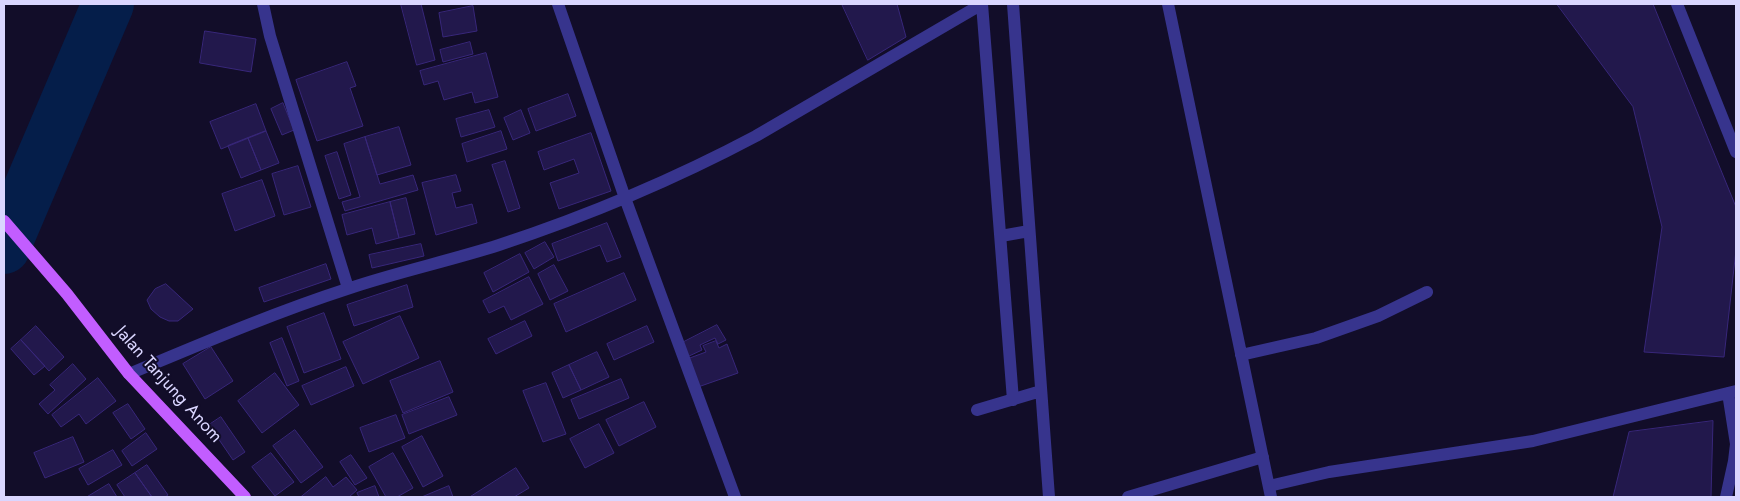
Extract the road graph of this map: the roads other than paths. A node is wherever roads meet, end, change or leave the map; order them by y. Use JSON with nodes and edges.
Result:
{"nodes":[{"id":1,"x":263,"y":4,"type":"edge"},
{"id":2,"x":558,"y":4,"type":"edge"},
{"id":3,"x":982,"y":4,"type":"edge"},
{"id":4,"x":1013,"y":4,"type":"edge"},
{"id":5,"x":1168,"y":4,"type":"edge"},
{"id":6,"x":1678,"y":4,"type":"edge"},
{"id":7,"x":1736,"y":152,"type":"edge"},
{"id":8,"x":625,"y":198,"type":"junction"},
{"id":9,"x":4,"y":221,"type":"edge"},
{"id":10,"x":1026,"y":231,"type":"junction"},
{"id":11,"x":1003,"y":235,"type":"junction"},
{"id":12,"x":348,"y":288,"type":"junction"},
{"id":13,"x":1427,"y":292,"type":"dead end"},
{"id":14,"x":1241,"y":355,"type":"junction"},
{"id":15,"x":129,"y":374,"type":"junction"},
{"id":16,"x":1038,"y":392,"type":"junction"},
{"id":17,"x":1732,"y":392,"type":"edge"},
{"id":18,"x":1016,"y":399,"type":"junction"},
{"id":19,"x":977,"y":410,"type":"dead end"},
{"id":20,"x":1263,"y":457,"type":"junction"},
{"id":21,"x":1270,"y":492,"type":"edge"},
{"id":22,"x":246,"y":497,"type":"edge"},
{"id":23,"x":735,"y":497,"type":"edge"},
{"id":24,"x":1049,"y":497,"type":"edge"},
{"id":25,"x":1128,"y":497,"type":"edge"},
{"id":26,"x":1726,"y":497,"type":"edge"}],
"edges":[{"from":1,"to":12,"type":"street"},
{"from":2,"to":8,"type":"street"},
{"from":3,"to":8,"type":"street"},
{"from":3,"to":11,"type":"street"},
{"from":4,"to":10,"type":"street"},
{"from":5,"to":14,"type":"street"},
{"from":6,"to":7,"type":"street"},
{"from":8,"to":12,"type":"street"},
{"from":8,"to":23,"type":"street"},
{"from":9,"to":15,"type":"main road","name":"Jalan Tanjung Anom"},
{"from":10,"to":11,"type":"street"},
{"from":10,"to":16,"type":"street"},
{"from":11,"to":18,"type":"street"},
{"from":12,"to":15,"type":"street"},
{"from":13,"to":14,"type":"street"},
{"from":14,"to":20,"type":"street"},
{"from":15,"to":22,"type":"main road","name":"Jalan Tanjung Anom"},
{"from":16,"to":18,"type":"street"},
{"from":16,"to":24,"type":"street"},
{"from":17,"to":21,"type":"street"},
{"from":17,"to":26,"type":"street"},
{"from":18,"to":19,"type":"street"},
{"from":20,"to":21,"type":"street"},
{"from":20,"to":25,"type":"street"}]}
